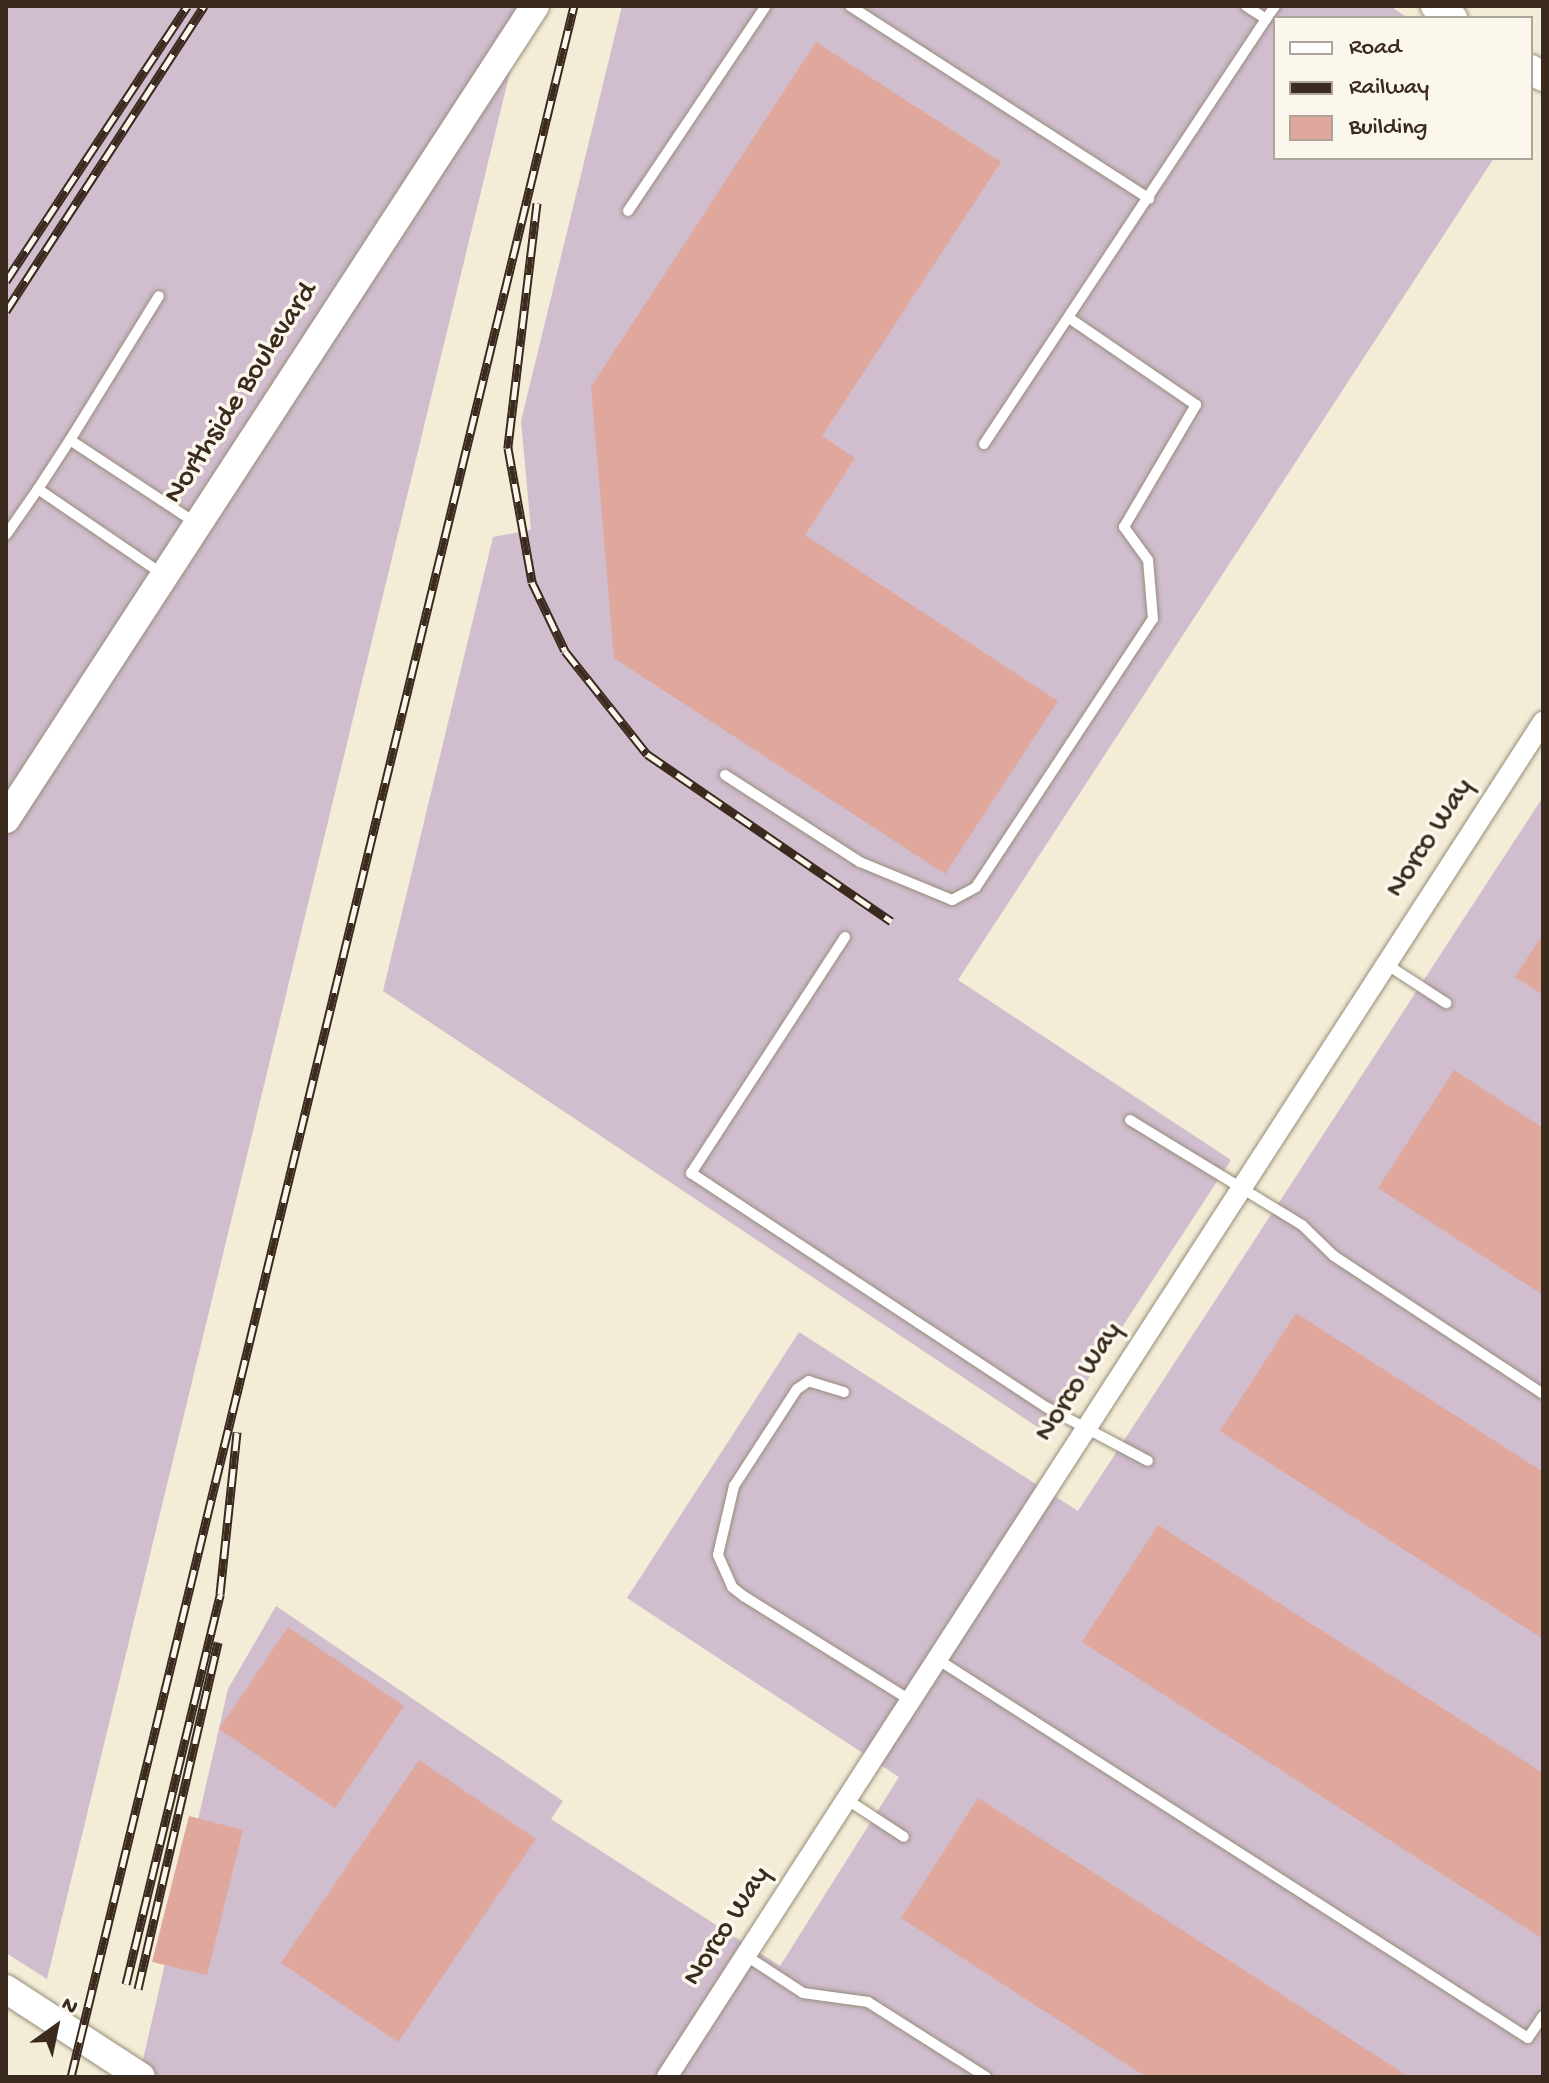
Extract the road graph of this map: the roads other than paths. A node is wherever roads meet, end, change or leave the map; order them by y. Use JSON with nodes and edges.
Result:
{"nodes":[{"id":1,"x":535,"y":6,"type":"edge"},
{"id":2,"x":766,"y":6,"type":"edge"},
{"id":3,"x":850,"y":6,"type":"edge"},
{"id":4,"x":1246,"y":6,"type":"edge"},
{"id":5,"x":1275,"y":6,"type":"edge"},
{"id":6,"x":1266,"y":19,"type":"junction"},
{"id":7,"x":1149,"y":199,"type":"junction"},
{"id":8,"x":628,"y":211,"type":"dead end"},
{"id":9,"x":159,"y":296,"type":"dead end"},
{"id":10,"x":1069,"y":318,"type":"junction"},
{"id":11,"x":70,"y":440,"type":"junction"},
{"id":12,"x":984,"y":444,"type":"dead end"},
{"id":13,"x":38,"y":489,"type":"junction"},
{"id":14,"x":198,"y":525,"type":"junction"},
{"id":15,"x":6,"y":535,"type":"edge"},
{"id":16,"x":165,"y":575,"type":"junction"},
{"id":17,"x":1542,"y":726,"type":"edge"},
{"id":18,"x":725,"y":775,"type":"dead end"},
{"id":19,"x":6,"y":819,"type":"edge"},
{"id":20,"x":845,"y":937,"type":"dead end"},
{"id":21,"x":1386,"y":964,"type":"junction"},
{"id":22,"x":1446,"y":1003,"type":"dead end"},
{"id":23,"x":1130,"y":1120,"type":"dead end"},
{"id":24,"x":1242,"y":1186,"type":"junction"},
{"id":25,"x":844,"y":1392,"type":"dead end"},
{"id":26,"x":1543,"y":1394,"type":"edge"},
{"id":27,"x":1089,"y":1424,"type":"junction"},
{"id":28,"x":1148,"y":1461,"type":"dead end"},
{"id":29,"x":937,"y":1659,"type":"junction"},
{"id":30,"x":910,"y":1700,"type":"junction"},
{"id":31,"x":846,"y":1799,"type":"junction"},
{"id":32,"x":904,"y":1837,"type":"dead end"},
{"id":33,"x":745,"y":1955,"type":"junction"},
{"id":34,"x":6,"y":1989,"type":"edge"},
{"id":35,"x":1543,"y":2016,"type":"edge"},
{"id":36,"x":141,"y":2077,"type":"edge"},
{"id":37,"x":667,"y":2077,"type":"edge"},
{"id":38,"x":986,"y":2077,"type":"edge"}],
"edges":[{"from":1,"to":14,"type":"main road","name":"Northside Boulevard"},
{"from":2,"to":8,"type":"lane"},
{"from":3,"to":7,"type":"lane"},
{"from":4,"to":6,"type":"lane"},
{"from":5,"to":6,"type":"lane"},
{"from":6,"to":7,"type":"lane"},
{"from":7,"to":10,"type":"lane"},
{"from":9,"to":11,"type":"lane"},
{"from":10,"to":12,"type":"lane"},
{"from":10,"to":18,"type":"lane"},
{"from":11,"to":13,"type":"lane"},
{"from":11,"to":14,"type":"lane"},
{"from":13,"to":15,"type":"lane"},
{"from":13,"to":16,"type":"lane"},
{"from":14,"to":16,"type":"main road","name":"Northside Boulevard"},
{"from":16,"to":19,"type":"main road","name":"Northside Boulevard"},
{"from":17,"to":21,"type":"street","name":"Norco Way"},
{"from":20,"to":27,"type":"lane"},
{"from":21,"to":22,"type":"lane"},
{"from":21,"to":24,"type":"street","name":"Norco Way"},
{"from":23,"to":24,"type":"lane"},
{"from":24,"to":26,"type":"lane"},
{"from":24,"to":27,"type":"street","name":"Norco Way"},
{"from":25,"to":30,"type":"lane"},
{"from":27,"to":28,"type":"lane"},
{"from":27,"to":29,"type":"street","name":"Norco Way"},
{"from":29,"to":30,"type":"street","name":"Norco Way"},
{"from":29,"to":35,"type":"lane"},
{"from":30,"to":31,"type":"street","name":"Norco Way"},
{"from":31,"to":32,"type":"lane"},
{"from":31,"to":33,"type":"street","name":"Norco Way"},
{"from":33,"to":37,"type":"street","name":"Norco Way"},
{"from":33,"to":38,"type":"lane"},
{"from":34,"to":36,"type":"main road"}]}
